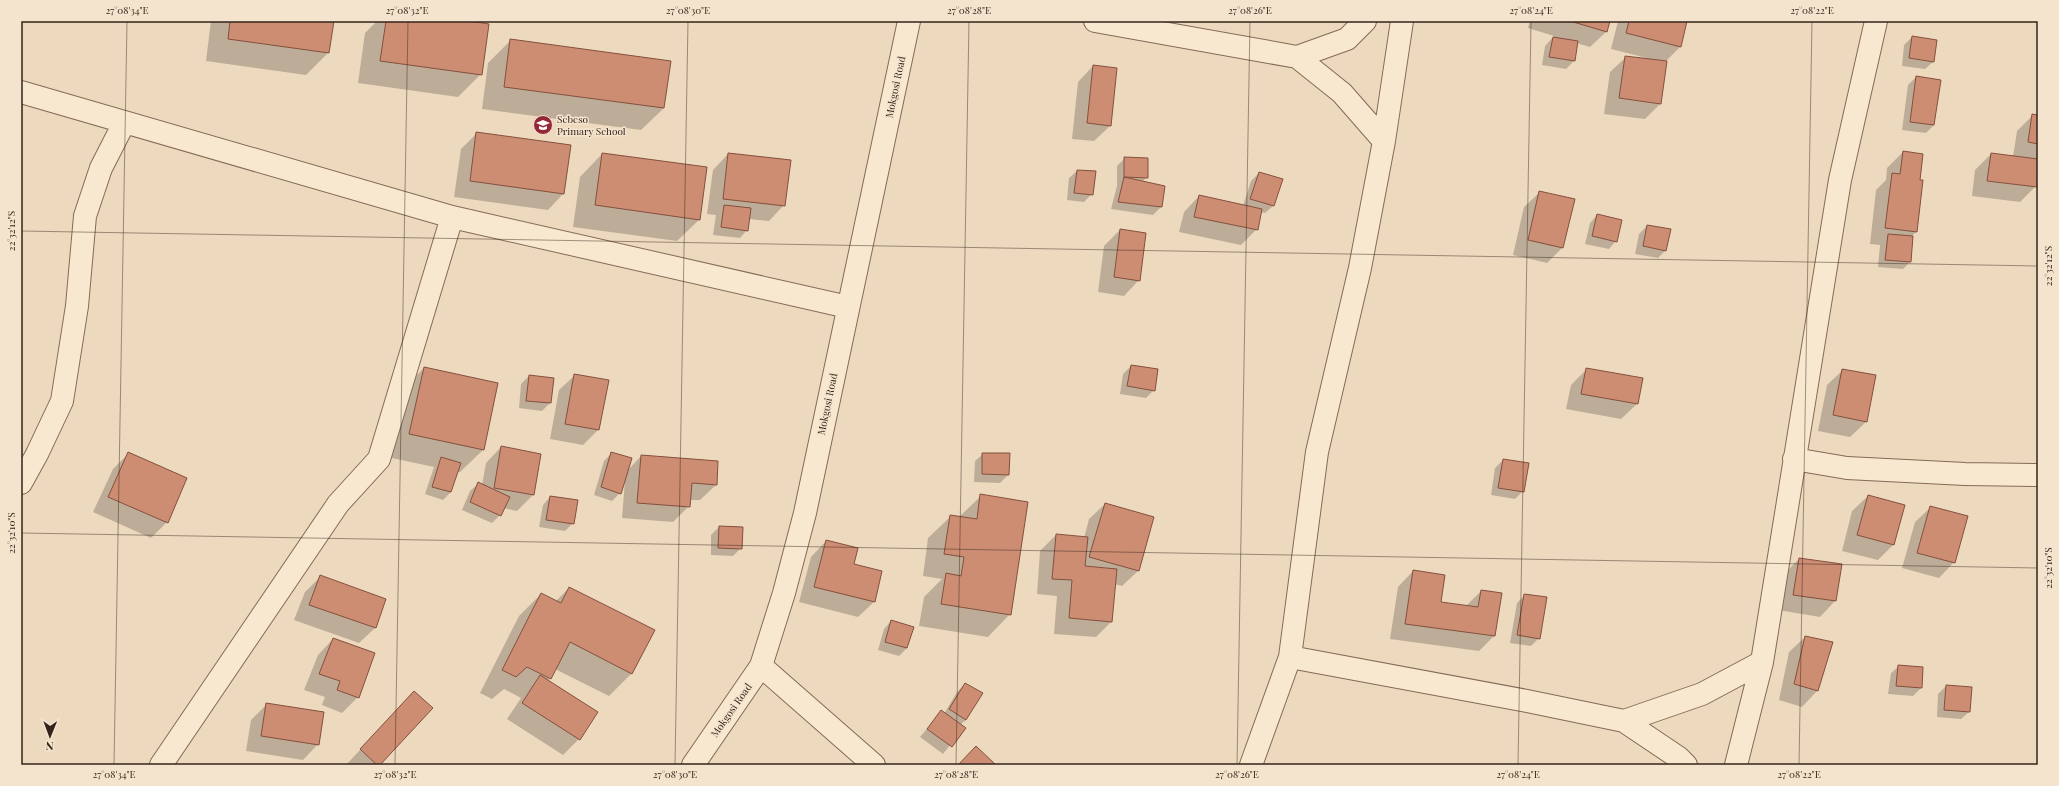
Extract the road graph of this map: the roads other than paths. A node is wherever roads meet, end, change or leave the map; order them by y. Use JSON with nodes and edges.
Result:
{"nodes":[{"id":1,"x":909,"y":21,"type":"edge"},
{"id":2,"x":1095,"y":21,"type":"edge"},
{"id":3,"x":1365,"y":21,"type":"edge"},
{"id":4,"x":1402,"y":21,"type":"edge"},
{"id":5,"x":1876,"y":21,"type":"edge"},
{"id":6,"x":1298,"y":57,"type":"junction"},
{"id":7,"x":21,"y":92,"type":"edge"},
{"id":8,"x":124,"y":123,"type":"junction"},
{"id":9,"x":1384,"y":141,"type":"junction"},
{"id":10,"x":452,"y":217,"type":"junction"},
{"id":11,"x":848,"y":306,"type":"junction"},
{"id":12,"x":1794,"y":459,"type":"junction"},
{"id":13,"x":2038,"y":475,"type":"edge"},
{"id":14,"x":21,"y":483,"type":"edge"},
{"id":15,"x":1290,"y":657,"type":"junction"},
{"id":16,"x":1762,"y":662,"type":"junction"},
{"id":17,"x":762,"y":666,"type":"junction"},
{"id":18,"x":1624,"y":721,"type":"junction"},
{"id":19,"x":161,"y":765,"type":"edge"},
{"id":20,"x":693,"y":765,"type":"edge"},
{"id":21,"x":874,"y":765,"type":"edge"},
{"id":22,"x":1252,"y":765,"type":"edge"},
{"id":23,"x":1686,"y":765,"type":"edge"},
{"id":24,"x":1736,"y":765,"type":"edge"}],
"edges":[{"from":1,"to":11,"type":"street","name":"Mokgosi Road"},
{"from":2,"to":6,"type":"street"},
{"from":3,"to":6,"type":"street"},
{"from":4,"to":9,"type":"street"},
{"from":5,"to":12,"type":"street"},
{"from":6,"to":9,"type":"street"},
{"from":7,"to":8,"type":"street"},
{"from":8,"to":10,"type":"street"},
{"from":8,"to":14,"type":"street"},
{"from":9,"to":15,"type":"street"},
{"from":10,"to":11,"type":"street"},
{"from":10,"to":19,"type":"street"},
{"from":11,"to":17,"type":"street","name":"Mokgosi Road"},
{"from":12,"to":13,"type":"street"},
{"from":12,"to":16,"type":"street"},
{"from":15,"to":18,"type":"street"},
{"from":15,"to":22,"type":"street"},
{"from":16,"to":18,"type":"street"},
{"from":16,"to":24,"type":"street"},
{"from":17,"to":20,"type":"street","name":"Mokgosi Road"},
{"from":17,"to":21,"type":"street"},
{"from":18,"to":23,"type":"street"}]}
